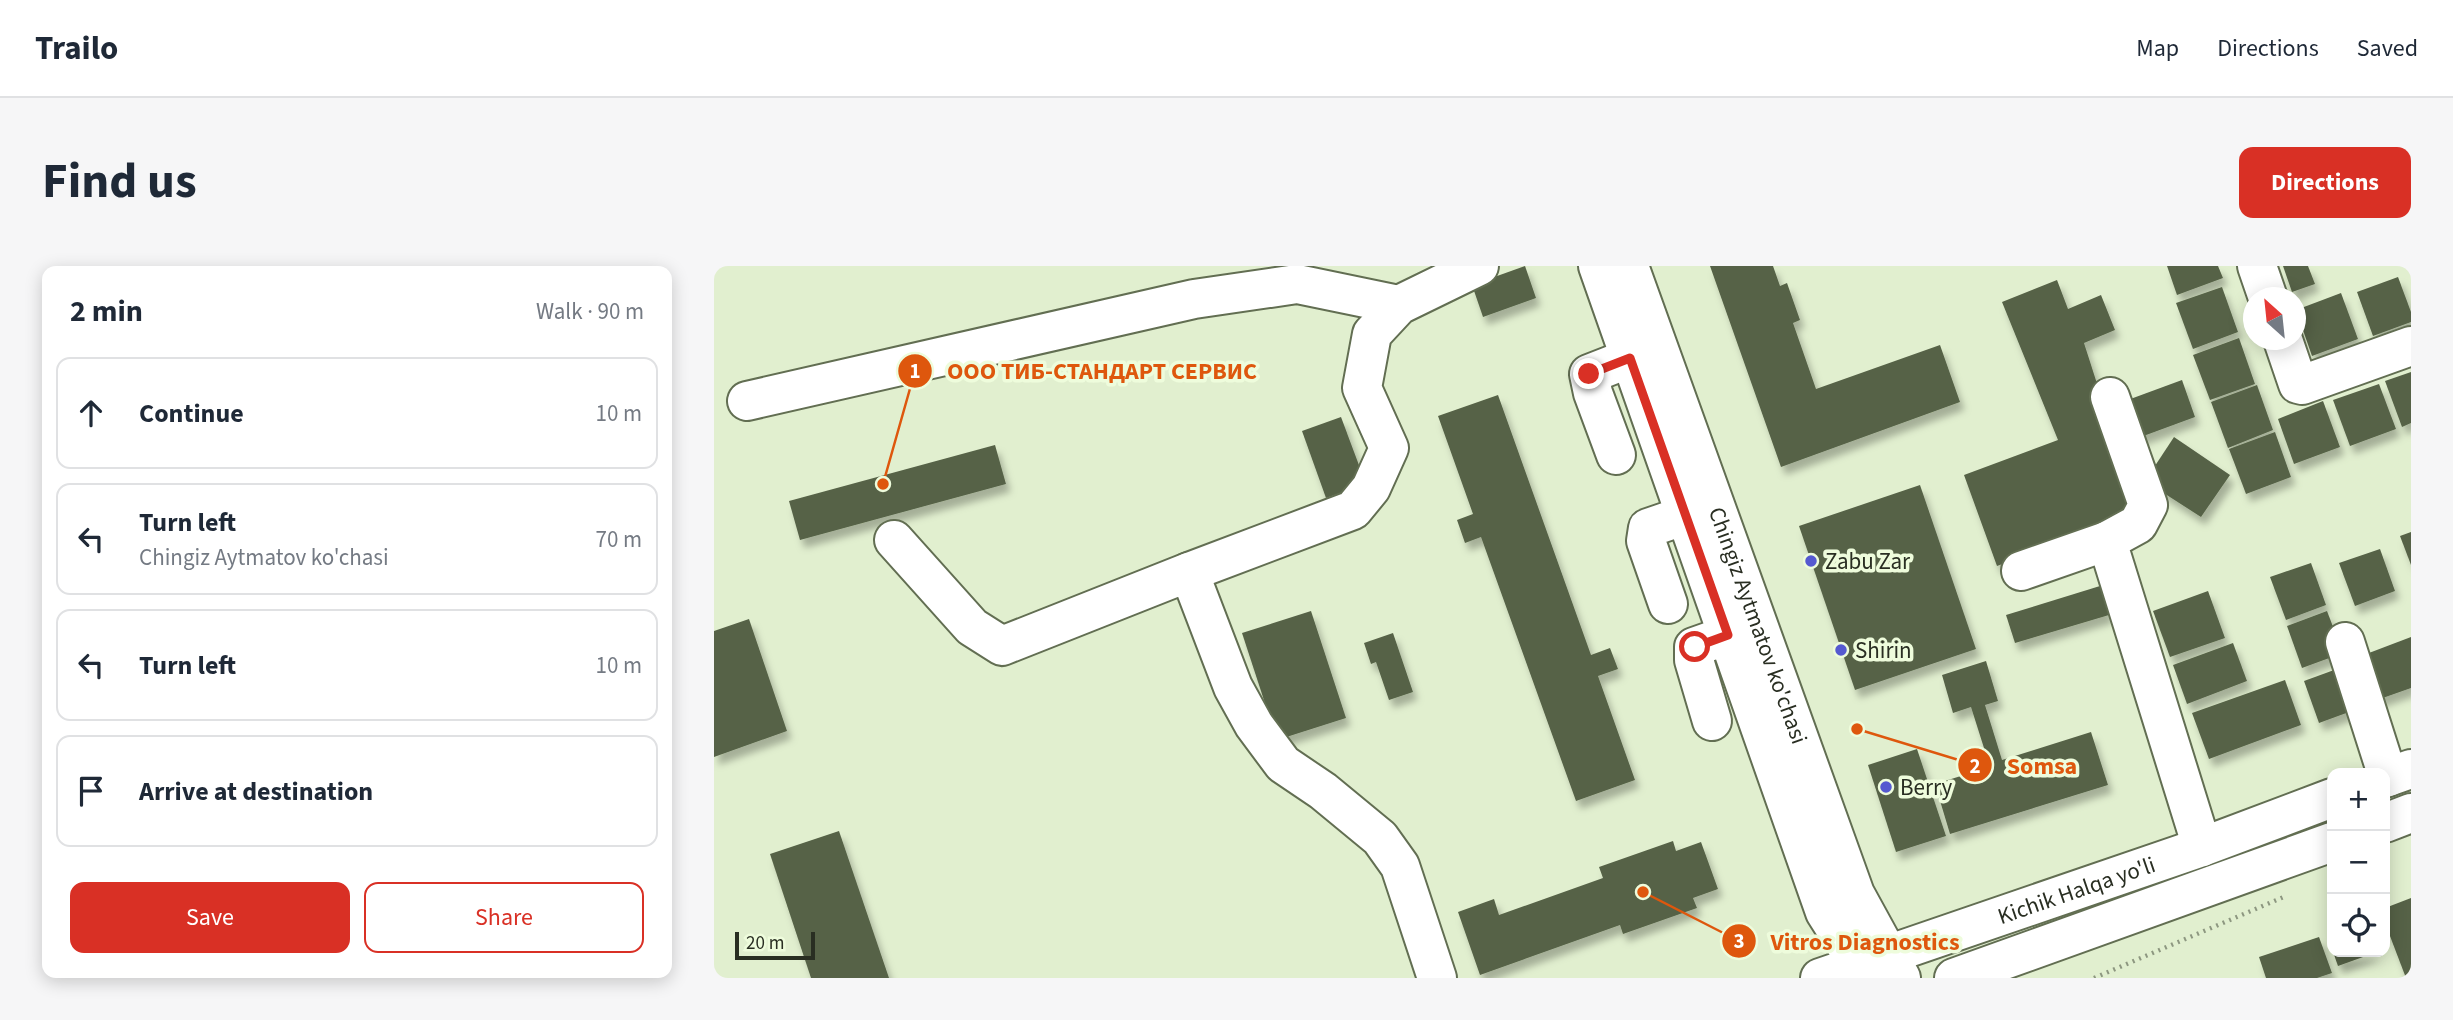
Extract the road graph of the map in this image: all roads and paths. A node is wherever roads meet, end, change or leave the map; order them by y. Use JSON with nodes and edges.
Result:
{"nodes":[{"id":1,"x":1479,"y":266,"type":"edge"},
{"id":2,"x":1598,"y":266,"type":"edge"},
{"id":3,"x":1629,"y":266,"type":"edge"},
{"id":4,"x":2257,"y":266,"type":"edge"},
{"id":5,"x":1293,"y":275,"type":"edge"},
{"id":6,"x":2264,"y":287,"type":"edge"},
{"id":7,"x":1399,"y":304,"type":"junction"},
{"id":8,"x":2411,"y":346,"type":"edge"},
{"id":9,"x":2286,"y":350,"type":"edge"},
{"id":10,"x":1630,"y":358,"type":"junction"},
{"id":11,"x":2110,"y":397,"type":"dead end"},
{"id":12,"x":747,"y":401,"type":"dead end"},
{"id":13,"x":1616,"y":455,"type":"dead end"},
{"id":14,"x":1686,"y":515,"type":"junction"},
{"id":15,"x":894,"y":540,"type":"dead end"},
{"id":16,"x":2107,"y":541,"type":"junction"},
{"id":17,"x":2021,"y":571,"type":"dead end"},
{"id":18,"x":1189,"y":572,"type":"junction"},
{"id":19,"x":1668,"y":604,"type":"dead end"},
{"id":20,"x":1728,"y":635,"type":"junction"},
{"id":21,"x":2345,"y":642,"type":"dead end"},
{"id":22,"x":1712,"y":721,"type":"dead end"},
{"id":23,"x":2395,"y":775,"type":"edge"},
{"id":24,"x":2327,"y":800,"type":"edge"},
{"id":25,"x":2411,"y":814,"type":"edge"},
{"id":26,"x":2390,"y":821,"type":"edge"},
{"id":27,"x":2327,"y":844,"type":"edge"},
{"id":28,"x":2202,"y":846,"type":"junction"},
{"id":29,"x":2295,"y":892,"type":"dead end"},
{"id":30,"x":1856,"y":973,"type":"edge"},
{"id":31,"x":1437,"y":978,"type":"edge"},
{"id":32,"x":1954,"y":978,"type":"edge"},
{"id":33,"x":2094,"y":978,"type":"edge"}],
"edges":[{"from":1,"to":7,"type":"main road"},
{"from":2,"to":10,"type":"main road","name":"Chingiz Aytmatov ko'chasi"},
{"from":3,"to":30,"type":"main road","name":"Chingiz Aytmatov ko'chasi"},
{"from":4,"to":6,"type":"main road"},
{"from":5,"to":7,"type":"main road"},
{"from":5,"to":12,"type":"main road"},
{"from":7,"to":18,"type":"main road"},
{"from":8,"to":9,"type":"main road"},
{"from":10,"to":13,"type":"main road"},
{"from":10,"to":14,"type":"main road","name":"Chingiz Aytmatov ko'chasi"},
{"from":11,"to":16,"type":"main road"},
{"from":14,"to":19,"type":"main road"},
{"from":14,"to":20,"type":"main road","name":"Chingiz Aytmatov ko'chasi"},
{"from":15,"to":18,"type":"main road"},
{"from":16,"to":17,"type":"main road"},
{"from":16,"to":28,"type":"main road"},
{"from":18,"to":31,"type":"main road"},
{"from":20,"to":22,"type":"main road"},
{"from":20,"to":30,"type":"main road","name":"Chingiz Aytmatov ko'chasi"},
{"from":21,"to":23,"type":"main road"},
{"from":24,"to":28,"type":"main road","name":"Kichik Halqa yo'li"},
{"from":25,"to":26,"type":"main road"},
{"from":27,"to":32,"type":"main road","name":"Kichik Halqa yo'li"},
{"from":28,"to":30,"type":"main road","name":"Kichik Halqa yo'li"},
{"from":29,"to":33,"type":"path"}]}
